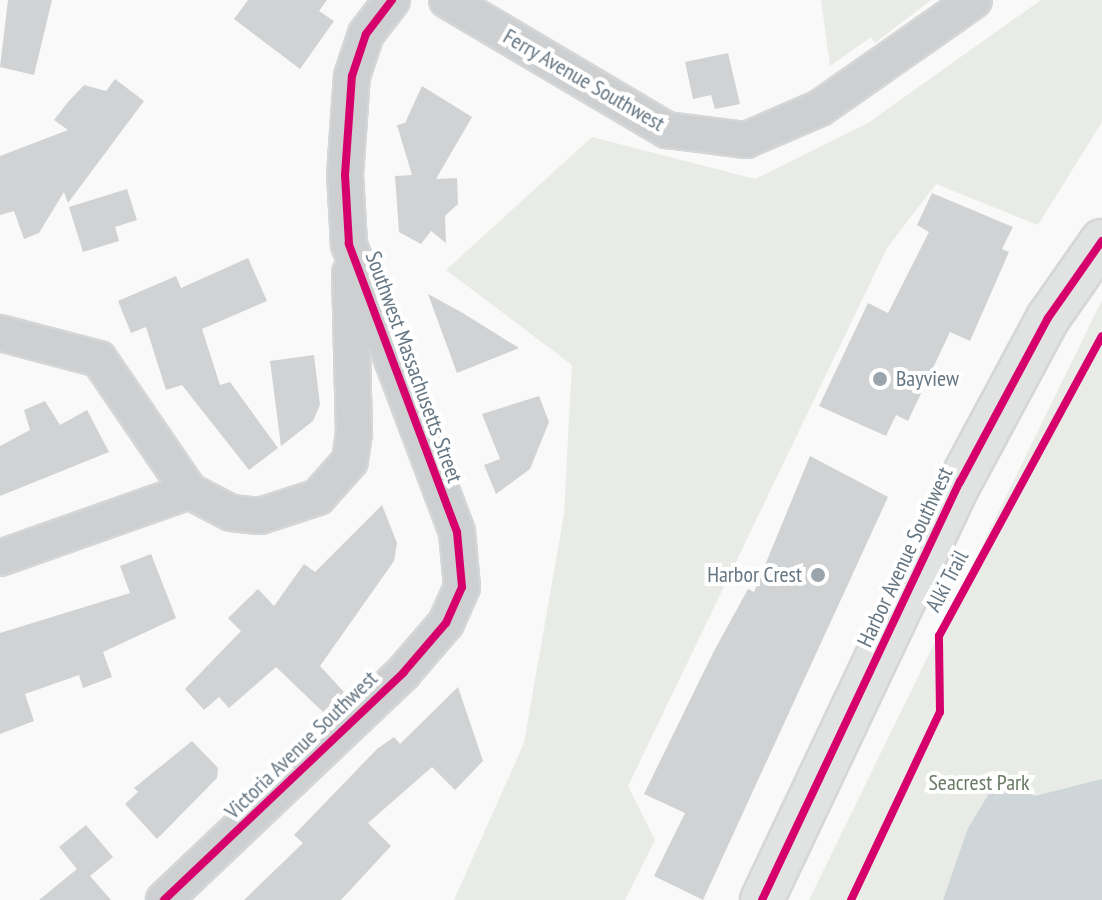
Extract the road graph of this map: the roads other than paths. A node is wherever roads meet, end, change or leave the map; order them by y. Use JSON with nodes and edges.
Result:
{"nodes":[{"id":1,"x":392,"y":0,"type":"edge"},
{"id":2,"x":447,"y":0,"type":"edge"},
{"id":3,"x":974,"y":0,"type":"edge"},
{"id":4,"x":1102,"y":241,"type":"edge"},
{"id":5,"x":349,"y":244,"type":"junction"},
{"id":6,"x":0,"y":333,"type":"edge"},
{"id":7,"x":189,"y":491,"type":"junction"},
{"id":8,"x":0,"y":558,"type":"edge"},
{"id":9,"x":455,"y":610,"type":"joint"},
{"id":10,"x":164,"y":900,"type":"edge"},
{"id":11,"x":762,"y":900,"type":"edge"}],
"edges":[{"from":1,"to":5,"type":"street","name":"Southwest Massachusetts Street"},
{"from":2,"to":3,"type":"street","name":"Ferry Avenue Southwest"},
{"from":4,"to":11,"type":"main road","name":"Harbor Avenue Southwest"},
{"from":5,"to":7,"type":"street"},
{"from":5,"to":9,"type":"street","name":"Southwest Massachusetts Street"},
{"from":6,"to":7,"type":"street"},
{"from":7,"to":8,"type":"street"},
{"from":9,"to":10,"type":"street","name":"Victoria Avenue Southwest"}]}
